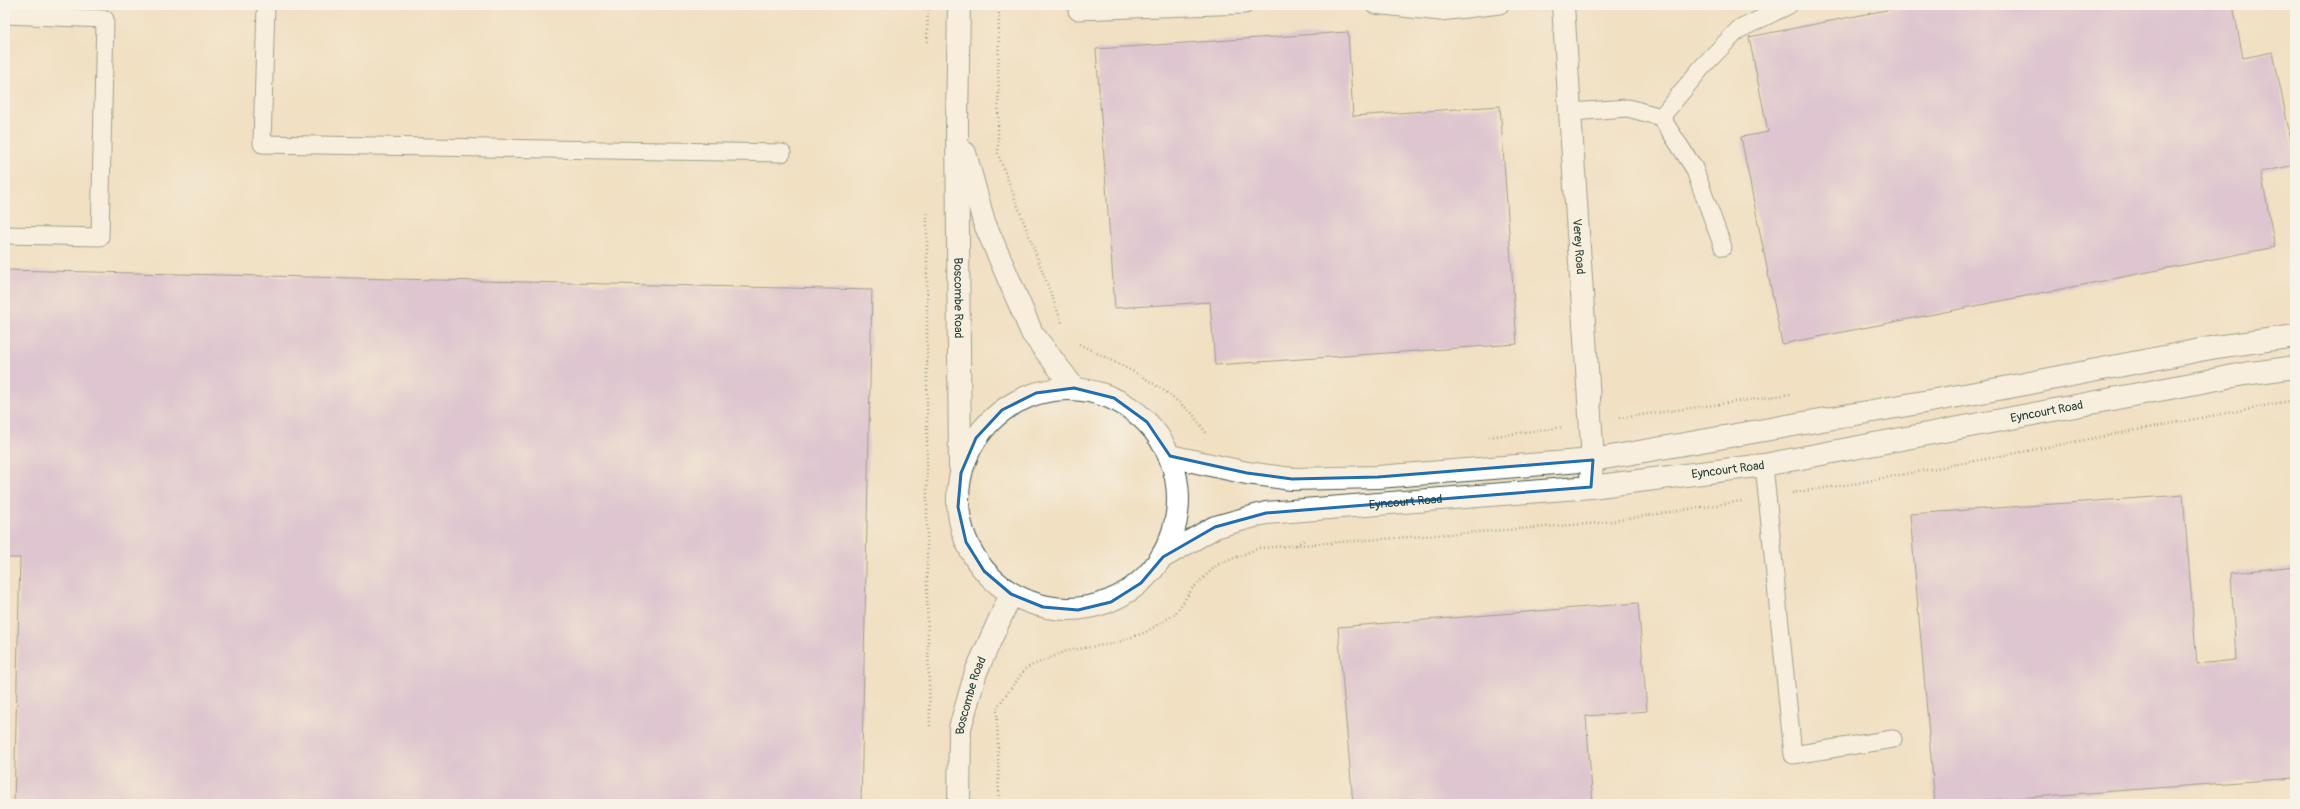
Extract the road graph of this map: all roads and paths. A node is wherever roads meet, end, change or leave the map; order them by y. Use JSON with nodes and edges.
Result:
{"nodes":[{"id":1,"x":266,"y":5,"type":"edge"},
{"id":2,"x":928,"y":5,"type":"edge"},
{"id":3,"x":959,"y":5,"type":"edge"},
{"id":4,"x":999,"y":5,"type":"edge"},
{"id":5,"x":1246,"y":5,"type":"edge"},
{"id":6,"x":1374,"y":5,"type":"edge"},
{"id":7,"x":1500,"y":5,"type":"edge"},
{"id":8,"x":1564,"y":5,"type":"edge"},
{"id":9,"x":1789,"y":5,"type":"edge"},
{"id":10,"x":1077,"y":11,"type":"dead end"},
{"id":11,"x":5,"y":15,"type":"edge"},
{"id":12,"x":928,"y":45,"type":"dead end"},
{"id":13,"x":1571,"y":112,"type":"junction"},
{"id":14,"x":1662,"y":117,"type":"junction"},
{"id":15,"x":957,"y":122,"type":"junction"},
{"id":16,"x":782,"y":154,"type":"dead end"},
{"id":17,"x":927,"y":211,"type":"dead end"},
{"id":18,"x":5,"y":235,"type":"edge"},
{"id":19,"x":1723,"y":247,"type":"dead end"},
{"id":20,"x":1063,"y":324,"type":"dead end"},
{"id":21,"x":2295,"y":336,"type":"edge"},
{"id":22,"x":1076,"y":340,"type":"dead end"},
{"id":23,"x":2295,"y":367,"type":"edge"},
{"id":24,"x":1074,"y":388,"type":"junction"},
{"id":25,"x":1792,"y":394,"type":"dead end"},
{"id":26,"x":1591,"y":423,"type":"junction"},
{"id":27,"x":1212,"y":437,"type":"dead end"},
{"id":28,"x":1482,"y":438,"type":"dead end"},
{"id":29,"x":1170,"y":456,"type":"junction"},
{"id":30,"x":1593,"y":460,"type":"junction"},
{"id":31,"x":1764,"y":465,"type":"junction"},
{"id":32,"x":961,"y":473,"type":"junction"},
{"id":33,"x":1591,"y":488,"type":"junction"},
{"id":34,"x":1295,"y":545,"type":"dead end"},
{"id":35,"x":1163,"y":557,"type":"junction"},
{"id":36,"x":1011,"y":594,"type":"junction"},
{"id":37,"x":930,"y":732,"type":"dead end"},
{"id":38,"x":1893,"y":739,"type":"dead end"},
{"id":39,"x":959,"y":804,"type":"edge"},
{"id":40,"x":999,"y":804,"type":"edge"}],
"edges":[{"from":1,"to":16,"type":"lane"},
{"from":2,"to":12,"type":"path"},
{"from":3,"to":15,"type":"street","name":"Boscombe Road"},
{"from":4,"to":20,"type":"path"},
{"from":5,"to":10,"type":"lane"},
{"from":6,"to":7,"type":"lane"},
{"from":8,"to":13,"type":"street","name":"Verey Road"},
{"from":9,"to":14,"type":"lane"},
{"from":11,"to":18,"type":"lane"},
{"from":13,"to":14,"type":"lane"},
{"from":13,"to":26,"type":"street","name":"Verey Road"},
{"from":14,"to":19,"type":"lane"},
{"from":15,"to":24,"type":"street","name":"Boscombe Road"},
{"from":15,"to":32,"type":"street","name":"Boscombe Road"},
{"from":17,"to":37,"type":"path"},
{"from":21,"to":30,"type":"street"},
{"from":22,"to":27,"type":"path"},
{"from":23,"to":31,"type":"street","name":"Eyncourt Road"},
{"from":24,"to":29,"type":"street"},
{"from":24,"to":32,"type":"street"},
{"from":25,"to":26,"type":"path"},
{"from":26,"to":28,"type":"path"},
{"from":26,"to":30,"type":"street","name":"Verey Road"},
{"from":29,"to":30,"type":"street"},
{"from":29,"to":35,"type":"street"},
{"from":30,"to":33,"type":"street","name":"Verey Road"},
{"from":31,"to":33,"type":"street","name":"Eyncourt Road"},
{"from":31,"to":38,"type":"lane"},
{"from":32,"to":36,"type":"street"},
{"from":33,"to":35,"type":"street","name":"Eyncourt Road"},
{"from":34,"to":40,"type":"path"},
{"from":35,"to":36,"type":"street"},
{"from":36,"to":39,"type":"street","name":"Boscombe Road"}]}
